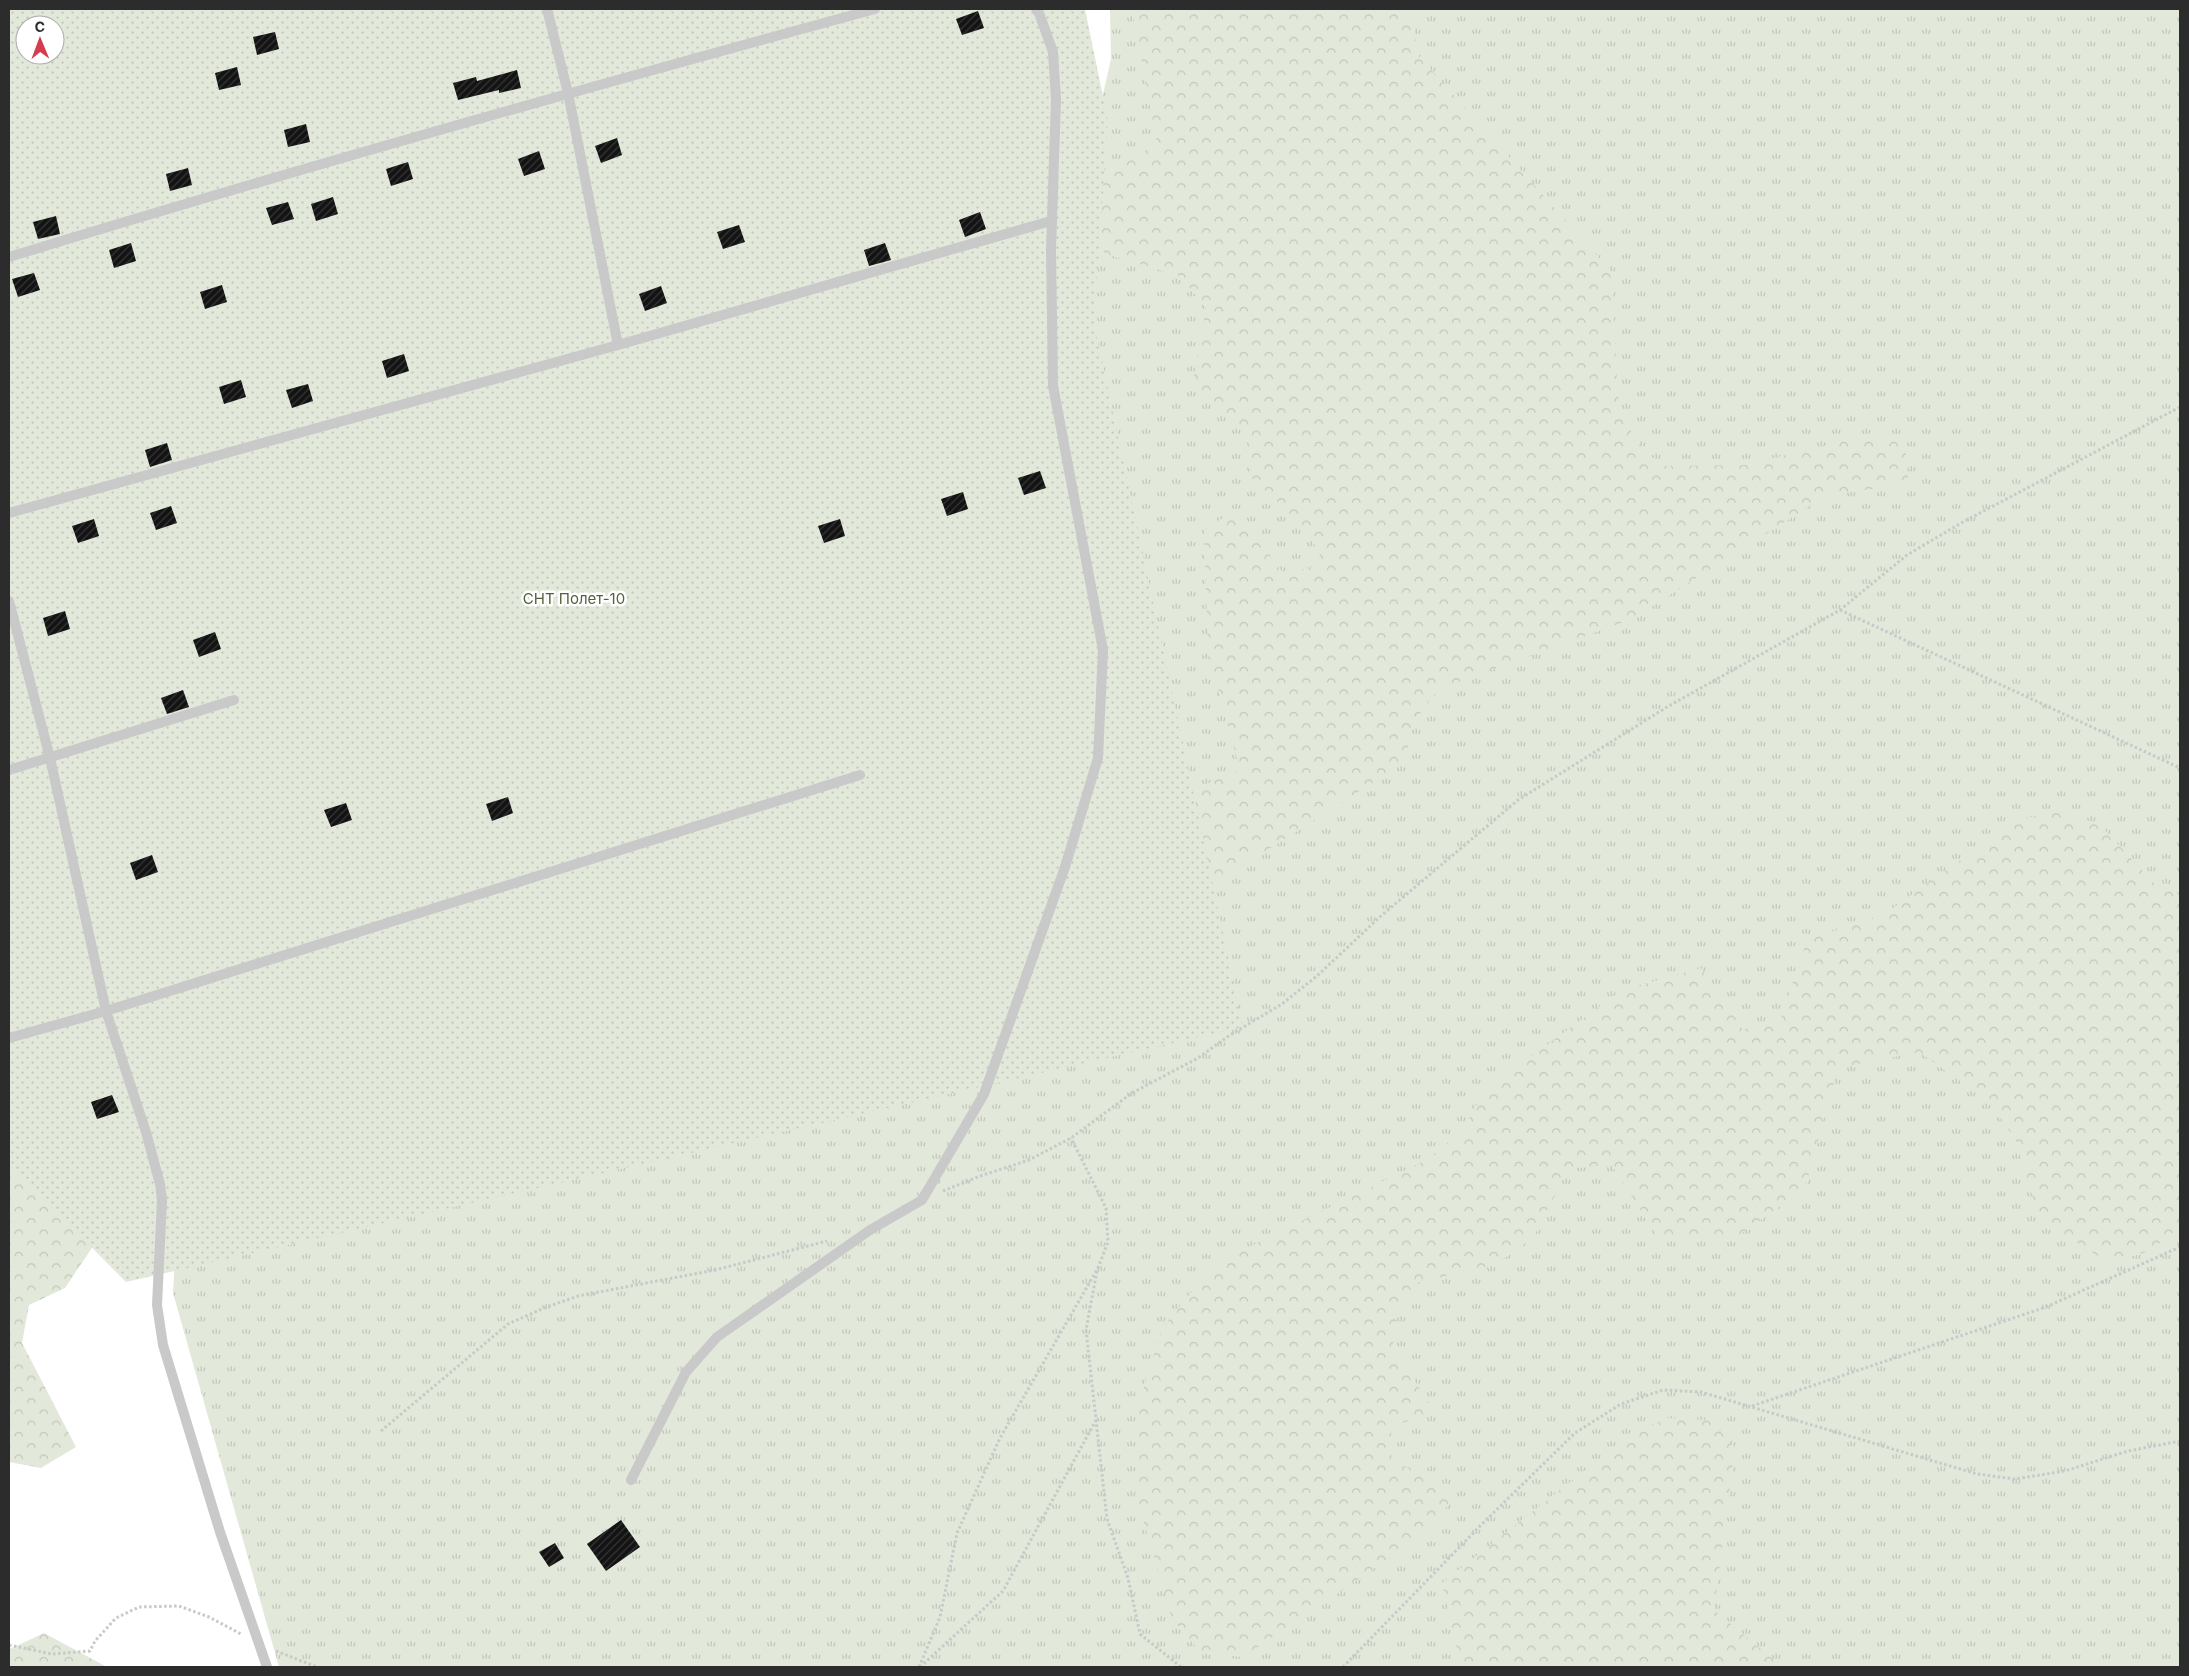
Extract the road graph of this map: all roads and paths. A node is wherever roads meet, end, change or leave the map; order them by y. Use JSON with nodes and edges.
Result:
{"nodes":[{"id":1,"x":547,"y":9,"type":"edge"},
{"id":2,"x":875,"y":9,"type":"edge"},
{"id":3,"x":1036,"y":9,"type":"edge"},
{"id":4,"x":568,"y":93,"type":"junction"},
{"id":5,"x":1052,"y":222,"type":"junction"},
{"id":6,"x":9,"y":258,"type":"edge"},
{"id":7,"x":618,"y":345,"type":"junction"},
{"id":8,"x":2180,"y":407,"type":"edge"},
{"id":9,"x":9,"y":513,"type":"edge"},
{"id":10,"x":9,"y":600,"type":"edge"},
{"id":11,"x":1840,"y":610,"type":"junction"},
{"id":12,"x":234,"y":700,"type":"dead end"},
{"id":13,"x":50,"y":758,"type":"junction"},
{"id":14,"x":2180,"y":768,"type":"edge"},
{"id":15,"x":9,"y":770,"type":"edge"},
{"id":16,"x":860,"y":774,"type":"dead end"},
{"id":17,"x":106,"y":1011,"type":"junction"},
{"id":18,"x":9,"y":1038,"type":"edge"},
{"id":19,"x":1072,"y":1138,"type":"junction"},
{"id":20,"x":922,"y":1200,"type":"junction"},
{"id":21,"x":831,"y":1240,"type":"dead end"},
{"id":22,"x":2180,"y":1247,"type":"edge"},
{"id":23,"x":1098,"y":1268,"type":"junction"},
{"id":24,"x":1751,"y":1406,"type":"junction"},
{"id":25,"x":1096,"y":1419,"type":"junction"},
{"id":26,"x":381,"y":1431,"type":"dead end"},
{"id":27,"x":2180,"y":1441,"type":"edge"},
{"id":28,"x":631,"y":1480,"type":"dead end"},
{"id":29,"x":259,"y":1644,"type":"junction"},
{"id":30,"x":9,"y":1645,"type":"edge"},
{"id":31,"x":267,"y":1667,"type":"edge"},
{"id":32,"x":317,"y":1667,"type":"edge"},
{"id":33,"x":919,"y":1667,"type":"edge"},
{"id":34,"x":1181,"y":1667,"type":"edge"},
{"id":35,"x":1342,"y":1667,"type":"edge"}],
"edges":[{"from":1,"to":4,"type":"lane"},
{"from":2,"to":4,"type":"lane"},
{"from":3,"to":5,"type":"lane"},
{"from":4,"to":6,"type":"lane"},
{"from":4,"to":7,"type":"lane"},
{"from":5,"to":7,"type":"lane"},
{"from":5,"to":20,"type":"lane"},
{"from":7,"to":9,"type":"lane"},
{"from":8,"to":11,"type":"path"},
{"from":10,"to":13,"type":"lane"},
{"from":11,"to":14,"type":"path"},
{"from":11,"to":19,"type":"path"},
{"from":12,"to":13,"type":"lane"},
{"from":13,"to":15,"type":"lane"},
{"from":13,"to":17,"type":"lane"},
{"from":16,"to":17,"type":"lane"},
{"from":17,"to":18,"type":"lane"},
{"from":17,"to":29,"type":"lane"},
{"from":19,"to":20,"type":"path"},
{"from":19,"to":23,"type":"path"},
{"from":20,"to":28,"type":"lane"},
{"from":21,"to":26,"type":"path"},
{"from":22,"to":24,"type":"path"},
{"from":23,"to":25,"type":"path"},
{"from":23,"to":33,"type":"path"},
{"from":24,"to":27,"type":"path"},
{"from":24,"to":35,"type":"path"},
{"from":25,"to":33,"type":"path"},
{"from":25,"to":34,"type":"path"},
{"from":29,"to":30,"type":"path"},
{"from":29,"to":31,"type":"lane"},
{"from":29,"to":32,"type":"path"}]}
